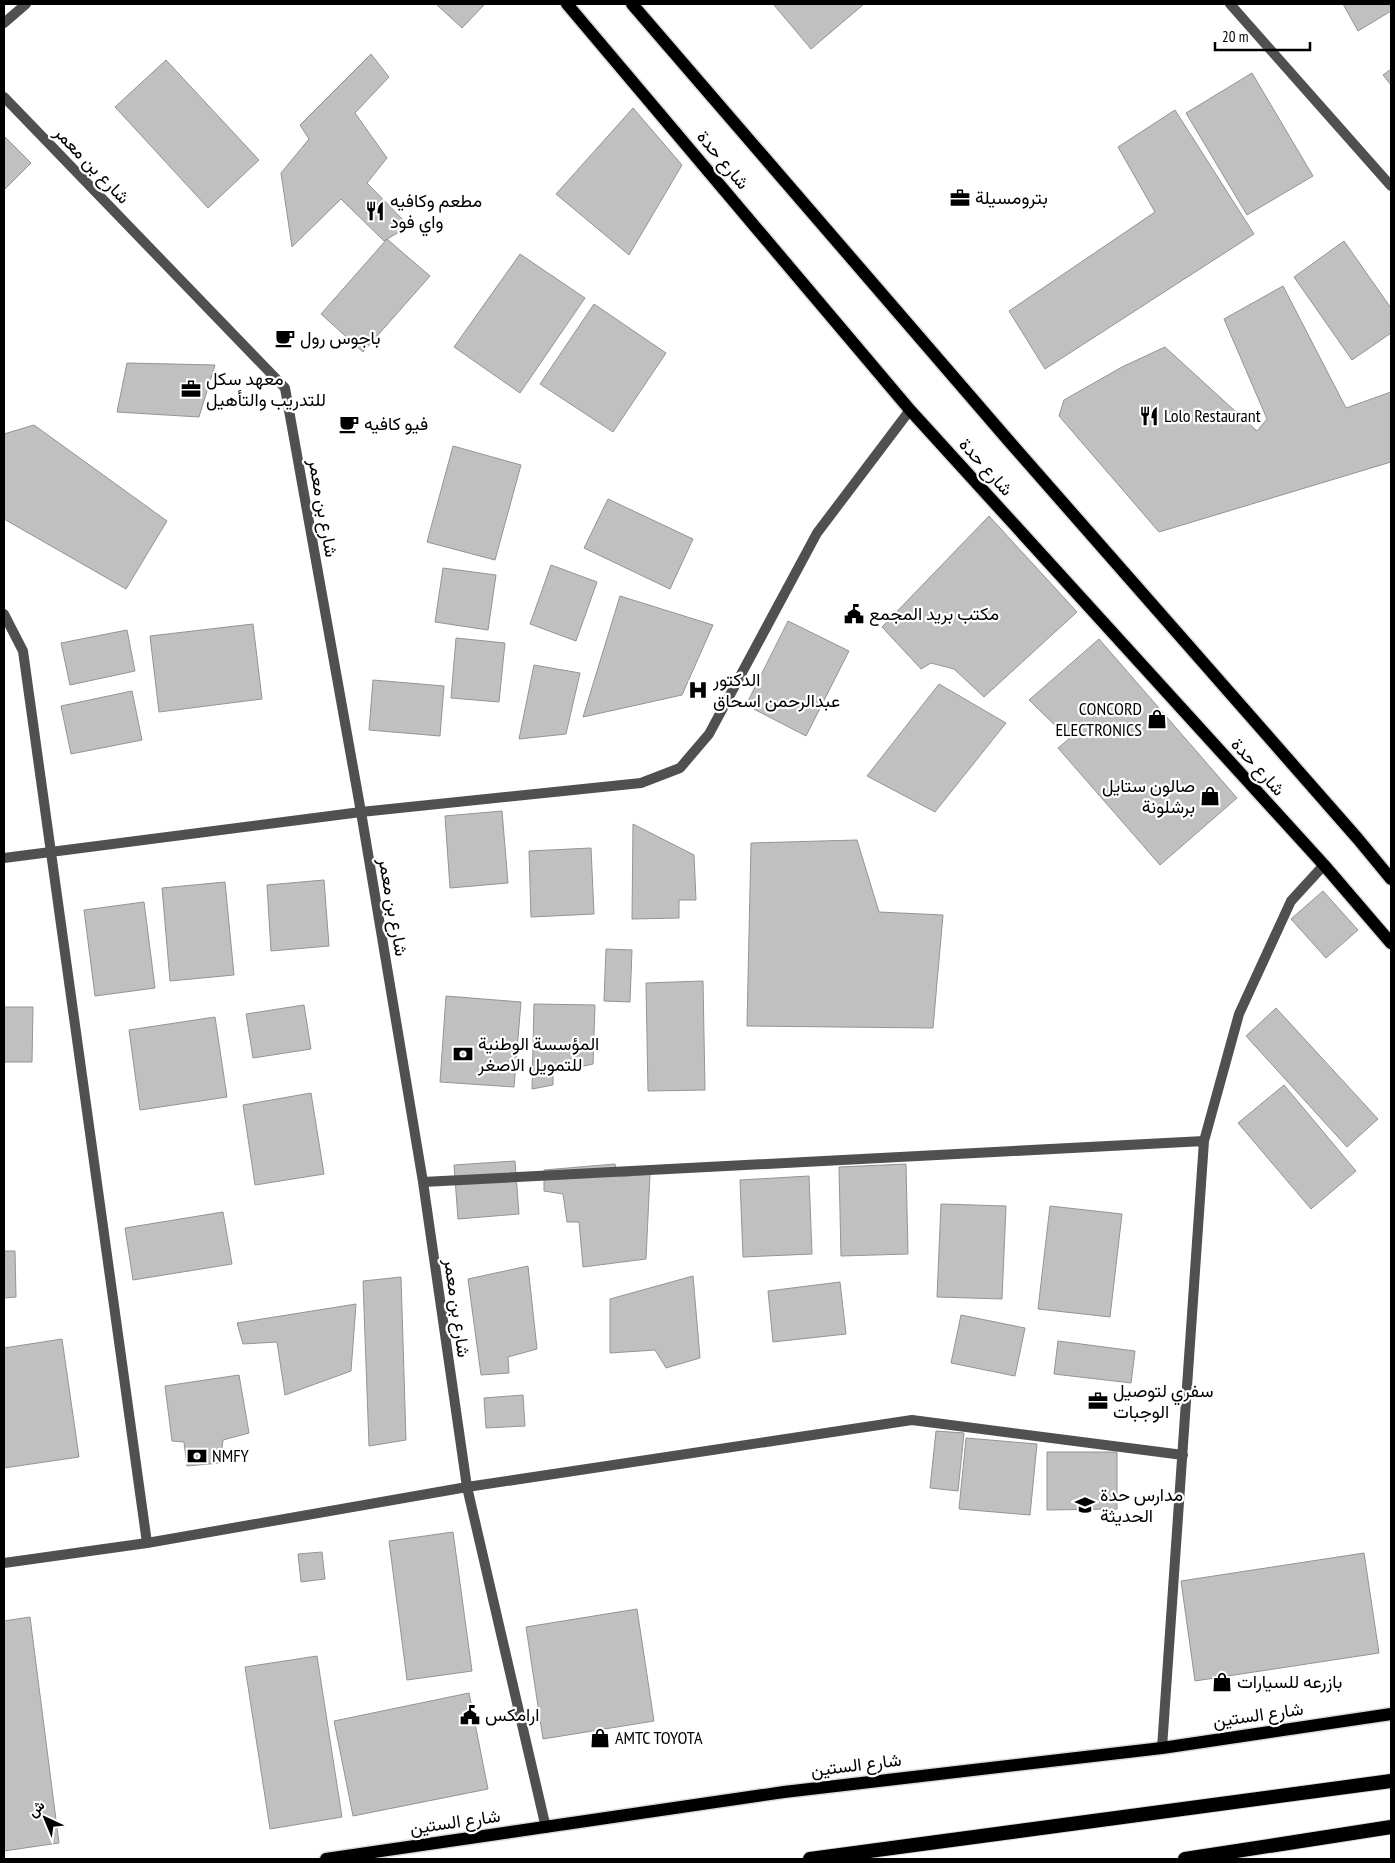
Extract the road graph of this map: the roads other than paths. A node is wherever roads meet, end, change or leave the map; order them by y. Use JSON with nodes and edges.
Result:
{"nodes":[{"id":1,"x":26,"y":4,"type":"edge"},
{"id":2,"x":567,"y":4,"type":"edge"},
{"id":3,"x":632,"y":4,"type":"edge"},
{"id":4,"x":1230,"y":4,"type":"edge"},
{"id":5,"x":4,"y":22,"type":"edge"},
{"id":6,"x":4,"y":97,"type":"edge"},
{"id":7,"x":1391,"y":186,"type":"edge"},
{"id":8,"x":910,"y":410,"type":"junction"},
{"id":9,"x":4,"y":614,"type":"edge"},
{"id":10,"x":361,"y":812,"type":"junction"},
{"id":11,"x":49,"y":851,"type":"junction"},
{"id":12,"x":4,"y":858,"type":"edge"},
{"id":13,"x":1324,"y":865,"type":"junction"},
{"id":14,"x":1391,"y":880,"type":"edge"},
{"id":15,"x":1391,"y":943,"type":"edge"},
{"id":16,"x":1204,"y":1141,"type":"junction"},
{"id":17,"x":423,"y":1182,"type":"junction"},
{"id":18,"x":1183,"y":1455,"type":"junction"},
{"id":19,"x":467,"y":1487,"type":"junction"},
{"id":20,"x":147,"y":1543,"type":"junction"},
{"id":21,"x":4,"y":1563,"type":"edge"},
{"id":22,"x":1391,"y":1714,"type":"edge"},
{"id":23,"x":1162,"y":1748,"type":"junction"},
{"id":24,"x":1391,"y":1781,"type":"edge"},
{"id":25,"x":1391,"y":1827,"type":"edge"},
{"id":26,"x":546,"y":1828,"type":"junction"},
{"id":27,"x":326,"y":1859,"type":"edge"},
{"id":28,"x":810,"y":1859,"type":"edge"},
{"id":29,"x":1185,"y":1859,"type":"edge"}],
"edges":[{"from":1,"to":5,"type":"street"},
{"from":2,"to":8,"type":"main road","name":"شارع حدة"},
{"from":3,"to":14,"type":"main road","name":"شارع حدة"},
{"from":4,"to":7,"type":"street"},
{"from":6,"to":10,"type":"street","name":"شارع بن معمر"},
{"from":8,"to":10,"type":"street"},
{"from":8,"to":13,"type":"main road","name":"شارع حدة"},
{"from":9,"to":11,"type":"street"},
{"from":10,"to":11,"type":"street"},
{"from":10,"to":17,"type":"street","name":"شارع بن معمر"},
{"from":11,"to":12,"type":"street"},
{"from":11,"to":20,"type":"street"},
{"from":13,"to":15,"type":"main road","name":"شارع حدة"},
{"from":13,"to":16,"type":"street"},
{"from":16,"to":17,"type":"street"},
{"from":16,"to":18,"type":"street"},
{"from":17,"to":19,"type":"street","name":"شارع بن معمر"},
{"from":18,"to":19,"type":"street"},
{"from":18,"to":23,"type":"street"},
{"from":19,"to":20,"type":"street"},
{"from":19,"to":26,"type":"street","name":"شارع بن معمر"},
{"from":20,"to":21,"type":"street"},
{"from":22,"to":23,"type":"main road","name":"شارع الستين"},
{"from":23,"to":26,"type":"main road","name":"شارع الستين"},
{"from":24,"to":28,"type":"highway"},
{"from":25,"to":29,"type":"highway"},
{"from":26,"to":27,"type":"main road","name":"شارع الستين"}]}
